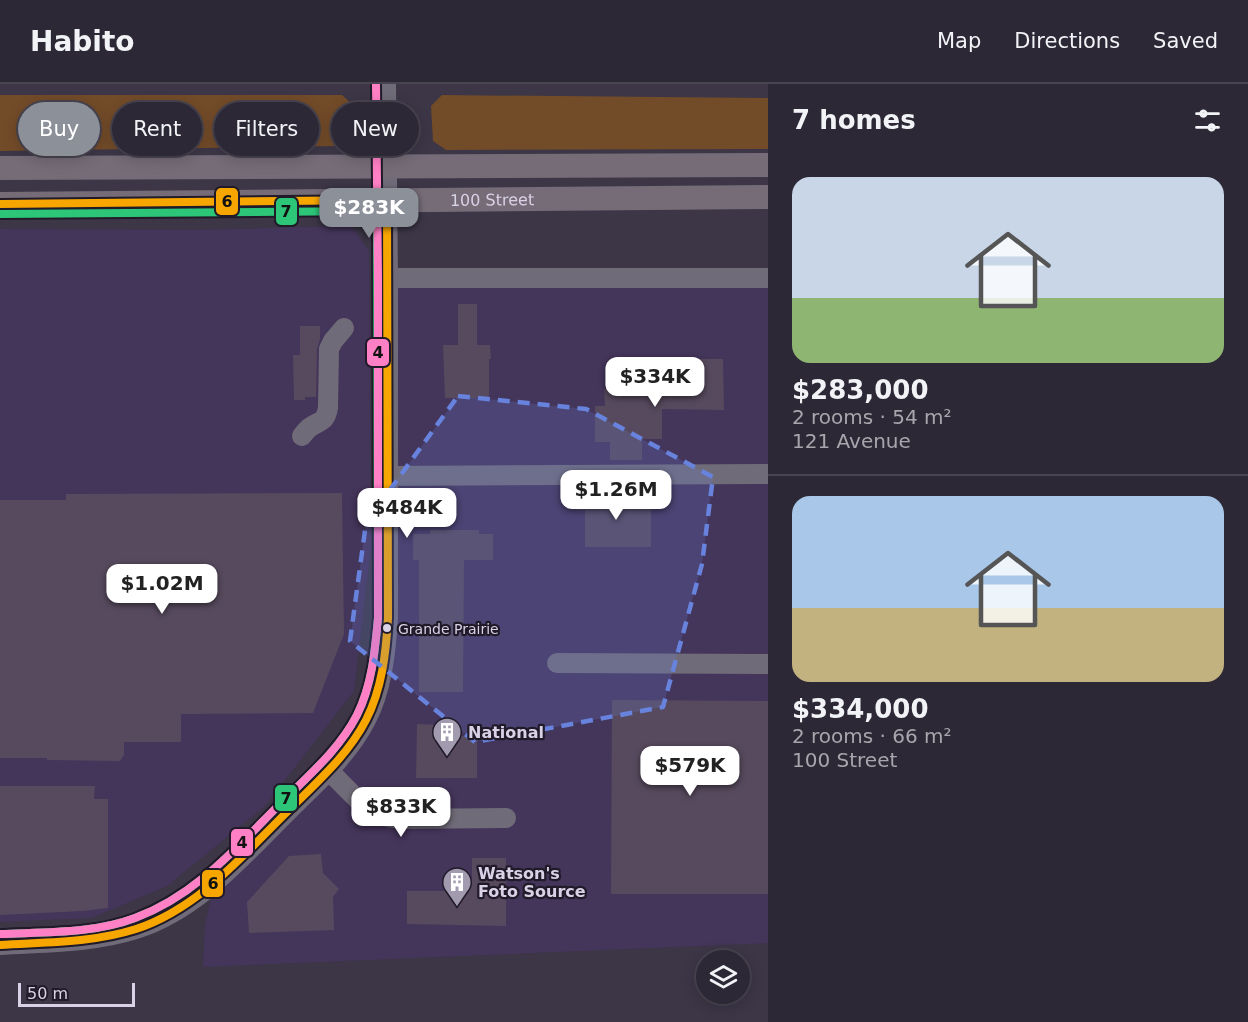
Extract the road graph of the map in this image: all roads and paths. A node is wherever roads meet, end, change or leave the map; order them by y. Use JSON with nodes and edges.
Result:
{"nodes":[{"id":1,"x":386,"y":84,"type":"edge"},
{"id":2,"x":768,"y":165,"type":"edge"},
{"id":3,"x":91,"y":167,"type":"junction"},
{"id":4,"x":386,"y":167,"type":"junction"},
{"id":5,"x":0,"y":168,"type":"edge"},
{"id":6,"x":0,"y":179,"type":"edge"},
{"id":7,"x":768,"y":197,"type":"edge"},
{"id":8,"x":387,"y":200,"type":"junction"},
{"id":9,"x":0,"y":204,"type":"edge"},
{"id":10,"x":388,"y":278,"type":"junction"},
{"id":11,"x":768,"y":278,"type":"edge"},
{"id":12,"x":344,"y":328,"type":"dead end"},
{"id":13,"x":302,"y":436,"type":"dead end"},
{"id":14,"x":768,"y":474,"type":"edge"},
{"id":15,"x":387,"y":476,"type":"junction"},
{"id":16,"x":557,"y":663,"type":"dead end"},
{"id":17,"x":768,"y":664,"type":"edge"},
{"id":18,"x":328,"y":770,"type":"junction"},
{"id":19,"x":506,"y":818,"type":"dead end"},
{"id":20,"x":0,"y":945,"type":"edge"}],
"edges":[{"from":1,"to":4,"type":"street"},
{"from":2,"to":4,"type":"main road","name":"100 Street"},
{"from":3,"to":4,"type":"main road","name":"100 Street"},
{"from":3,"to":5,"type":"main road","name":"100 Street"},
{"from":3,"to":6,"type":"main road"},
{"from":4,"to":8,"type":"street"},
{"from":7,"to":8,"type":"main road","name":"100 Street"},
{"from":8,"to":9,"type":"main road","name":"100 Street"},
{"from":8,"to":10,"type":"street"},
{"from":10,"to":11,"type":"street"},
{"from":10,"to":15,"type":"street"},
{"from":12,"to":13,"type":"street"},
{"from":14,"to":15,"type":"street"},
{"from":15,"to":18,"type":"street"},
{"from":16,"to":17,"type":"street"},
{"from":18,"to":19,"type":"street"},
{"from":18,"to":20,"type":"street"}]}
